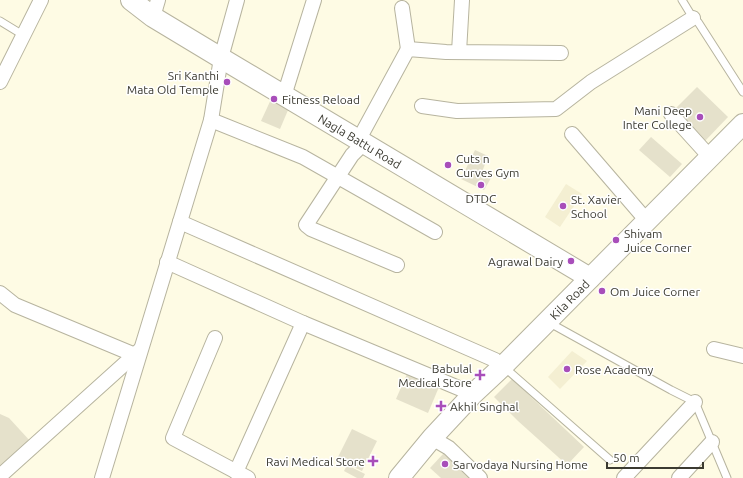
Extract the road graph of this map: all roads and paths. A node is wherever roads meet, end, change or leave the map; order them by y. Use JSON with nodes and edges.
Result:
{"nodes":[{"id":1,"x":41,"y":0,"type":"edge"},
{"id":2,"x":131,"y":0,"type":"edge"},
{"id":3,"x":237,"y":0,"type":"edge"},
{"id":4,"x":314,"y":0,"type":"edge"},
{"id":5,"x":462,"y":0,"type":"edge"},
{"id":6,"x":682,"y":0,"type":"edge"},
{"id":7,"x":155,"y":8,"type":"edge"},
{"id":8,"x":402,"y":8,"type":"dead end"},
{"id":9,"x":693,"y":18,"type":"junction"},
{"id":10,"x":0,"y":21,"type":"edge"},
{"id":11,"x":23,"y":35,"type":"junction"},
{"id":12,"x":408,"y":49,"type":"junction"},
{"id":13,"x":459,"y":52,"type":"junction"},
{"id":14,"x":562,"y":53,"type":"dead end"},
{"id":15,"x":221,"y":58,"type":"junction"},
{"id":16,"x":0,"y":82,"type":"edge"},
{"id":17,"x":743,"y":92,"type":"edge"},
{"id":18,"x":284,"y":96,"type":"junction"},
{"id":19,"x":422,"y":106,"type":"dead end"},
{"id":20,"x":671,"y":114,"type":"dead end"},
{"id":21,"x":211,"y":120,"type":"junction"},
{"id":22,"x":743,"y":124,"type":"edge"},
{"id":23,"x":572,"y":134,"type":"dead end"},
{"id":24,"x":361,"y":142,"type":"junction"},
{"id":25,"x":710,"y":157,"type":"junction"},
{"id":26,"x":337,"y":176,"type":"junction"},
{"id":27,"x":648,"y":221,"type":"junction"},
{"id":28,"x":180,"y":222,"type":"junction"},
{"id":29,"x":435,"y":232,"type":"dead end"},
{"id":30,"x":167,"y":262,"type":"junction"},
{"id":31,"x":397,"y":265,"type":"dead end"},
{"id":32,"x":590,"y":278,"type":"junction"},
{"id":33,"x":0,"y":293,"type":"edge"},
{"id":34,"x":547,"y":322,"type":"junction"},
{"id":35,"x":303,"y":323,"type":"junction"},
{"id":36,"x":215,"y":338,"type":"dead end"},
{"id":37,"x":714,"y":349,"type":"dead end"},
{"id":38,"x":138,"y":352,"type":"junction"},
{"id":39,"x":743,"y":356,"type":"edge"},
{"id":40,"x":503,"y":366,"type":"junction"},
{"id":41,"x":473,"y":394,"type":"junction"},
{"id":42,"x":695,"y":402,"type":"junction"},
{"id":43,"x":432,"y":438,"type":"junction"},
{"id":44,"x":712,"y":442,"type":"junction"},
{"id":45,"x":610,"y":460,"type":"dead end"},
{"id":46,"x":242,"y":475,"type":"edge"},
{"id":47,"x":0,"y":476,"type":"edge"},
{"id":48,"x":106,"y":476,"type":"edge"},
{"id":49,"x":399,"y":478,"type":"edge"},
{"id":50,"x":480,"y":478,"type":"edge"},
{"id":51,"x":624,"y":478,"type":"edge"},
{"id":52,"x":679,"y":478,"type":"edge"},
{"id":53,"x":727,"y":478,"type":"edge"}],
"edges":[{"from":1,"to":11,"type":"street"},
{"from":2,"to":7,"type":"street","name":"Nagla Battu Road"},
{"from":3,"to":15,"type":"street"},
{"from":4,"to":18,"type":"street"},
{"from":5,"to":13,"type":"street"},
{"from":6,"to":9,"type":"lane"},
{"from":7,"to":15,"type":"street","name":"Nagla Battu Road"},
{"from":8,"to":12,"type":"street"},
{"from":9,"to":17,"type":"lane"},
{"from":9,"to":19,"type":"street"},
{"from":10,"to":11,"type":"lane"},
{"from":11,"to":16,"type":"street"},
{"from":12,"to":13,"type":"street"},
{"from":12,"to":24,"type":"street"},
{"from":13,"to":14,"type":"street"},
{"from":15,"to":18,"type":"street","name":"Nagla Battu Road"},
{"from":15,"to":21,"type":"street"},
{"from":18,"to":24,"type":"street","name":"Nagla Battu Road"},
{"from":20,"to":25,"type":"street"},
{"from":21,"to":26,"type":"street"},
{"from":21,"to":28,"type":"street"},
{"from":22,"to":25,"type":"street","name":"Kila Road"},
{"from":23,"to":27,"type":"street"},
{"from":24,"to":26,"type":"street"},
{"from":24,"to":32,"type":"street","name":"Nagla Battu Road"},
{"from":25,"to":27,"type":"street","name":"Kila Road"},
{"from":26,"to":29,"type":"street"},
{"from":26,"to":31,"type":"street"},
{"from":27,"to":32,"type":"street","name":"Kila Road"},
{"from":28,"to":30,"type":"street"},
{"from":28,"to":40,"type":"street"},
{"from":30,"to":35,"type":"street"},
{"from":30,"to":38,"type":"street"},
{"from":32,"to":34,"type":"street","name":"Kila Road"},
{"from":33,"to":38,"type":"street"},
{"from":34,"to":40,"type":"street","name":"Kila Road"},
{"from":34,"to":42,"type":"lane"},
{"from":35,"to":41,"type":"street"},
{"from":35,"to":46,"type":"street"},
{"from":36,"to":46,"type":"street"},
{"from":37,"to":39,"type":"street"},
{"from":38,"to":47,"type":"street"},
{"from":38,"to":48,"type":"street"},
{"from":40,"to":41,"type":"street","name":"Kila Road"},
{"from":40,"to":45,"type":"lane"},
{"from":41,"to":43,"type":"street","name":"Kila Road"},
{"from":42,"to":44,"type":"lane"},
{"from":42,"to":51,"type":"street"},
{"from":43,"to":49,"type":"street","name":"Kila Road"},
{"from":43,"to":50,"type":"street"},
{"from":44,"to":52,"type":"street"},
{"from":44,"to":53,"type":"lane"}]}
